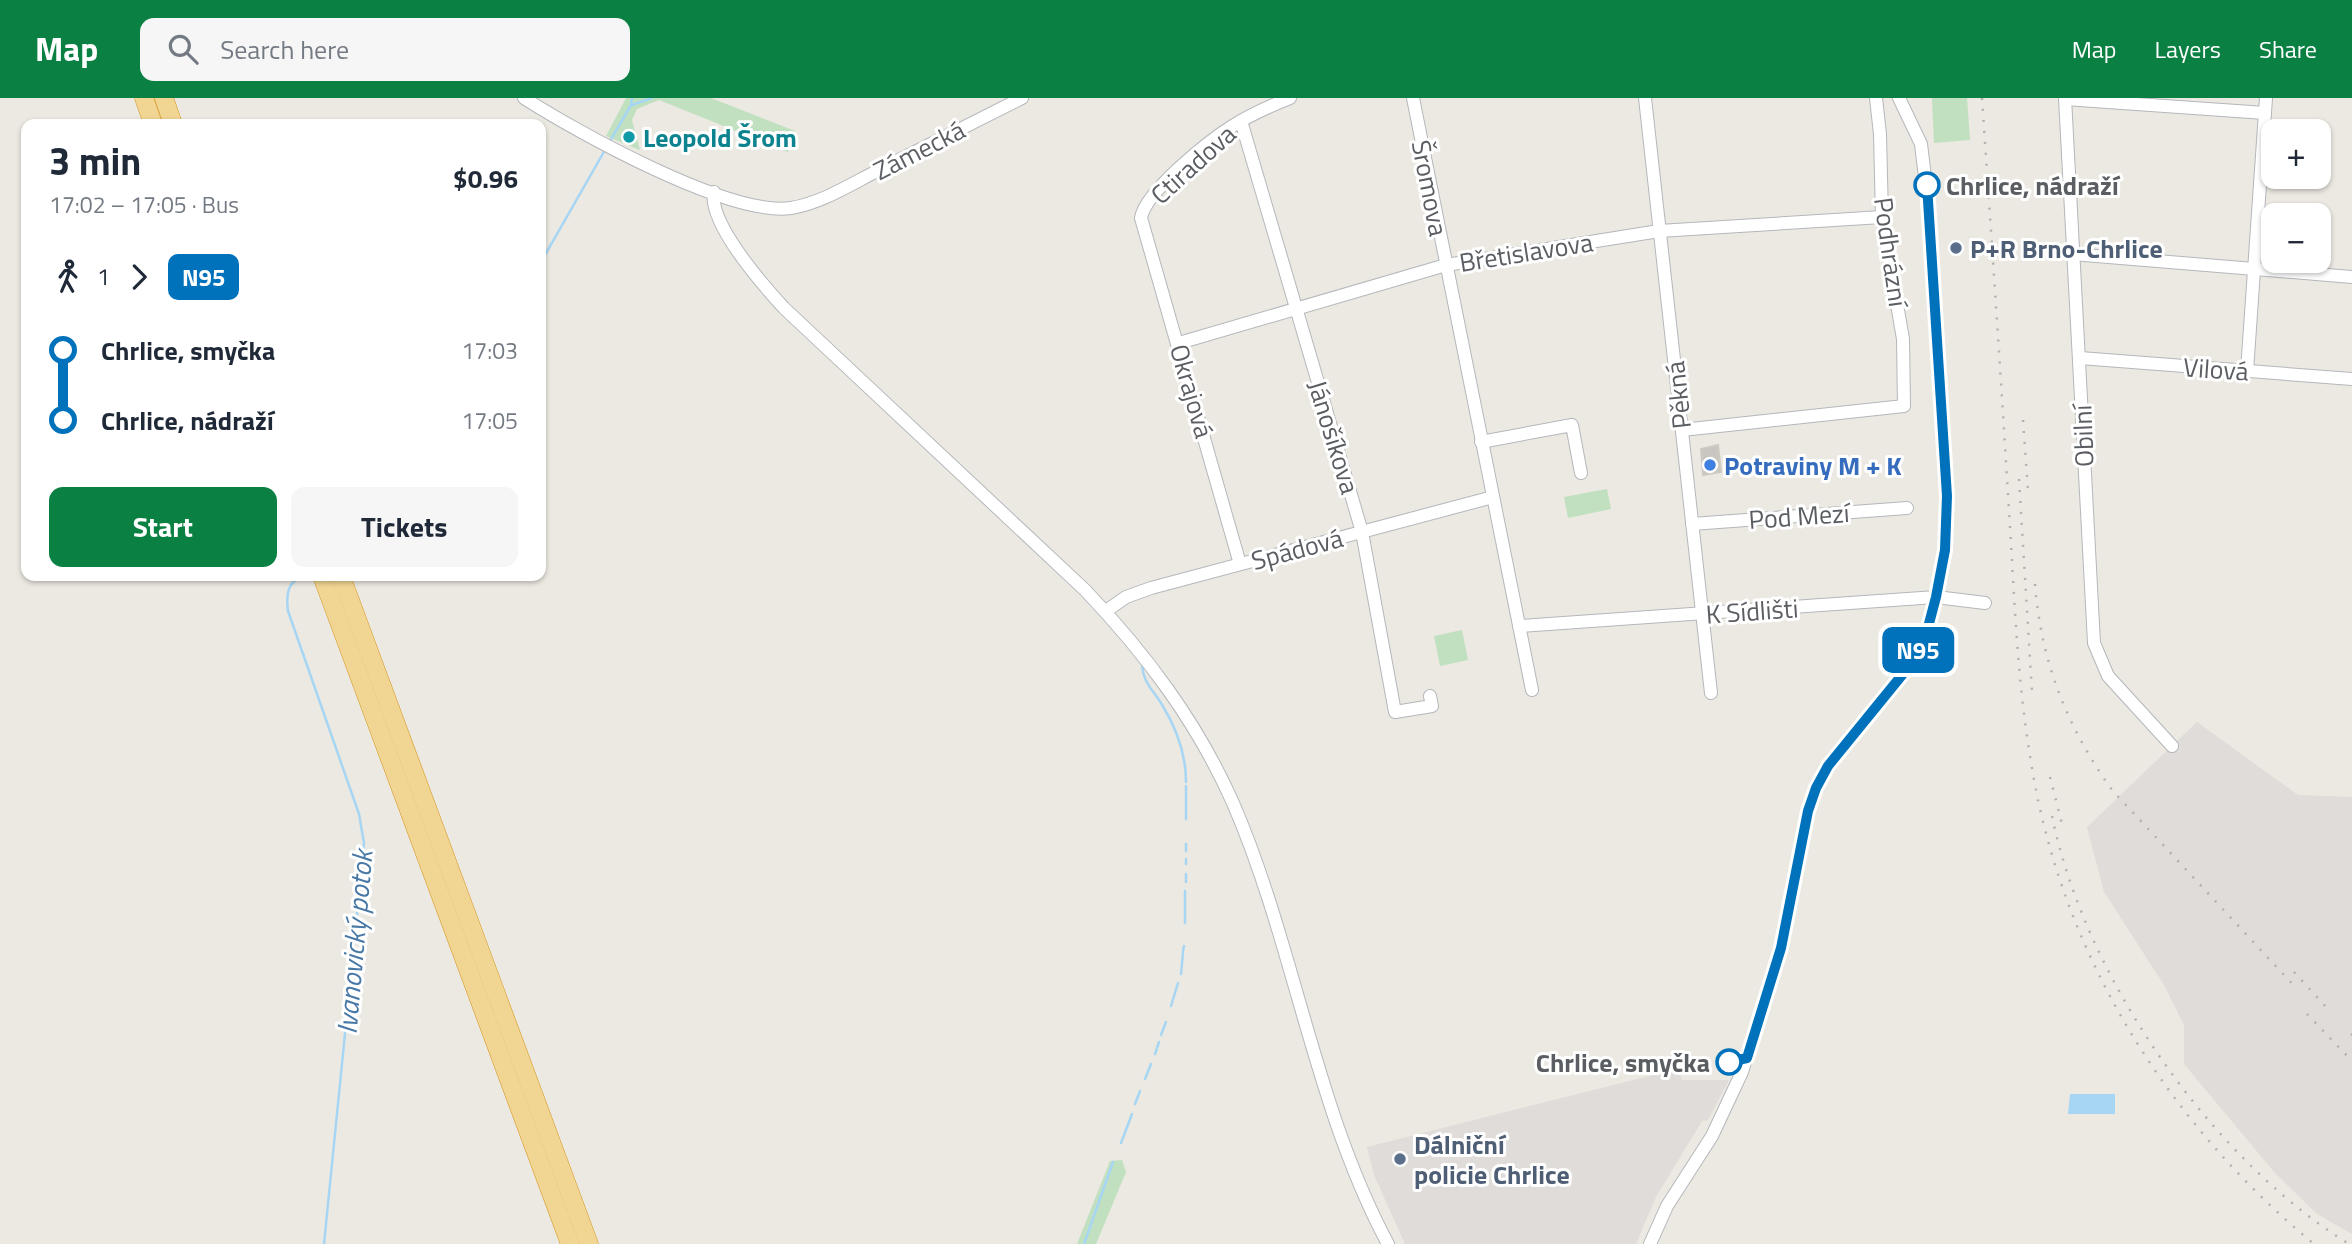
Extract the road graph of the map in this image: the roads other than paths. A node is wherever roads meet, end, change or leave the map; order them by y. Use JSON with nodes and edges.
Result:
{"nodes":[{"id":1,"x":144,"y":98,"type":"edge"},
{"id":2,"x":164,"y":98,"type":"edge"},
{"id":3,"x":524,"y":98,"type":"edge"},
{"id":4,"x":1021,"y":98,"type":"edge"},
{"id":5,"x":1290,"y":98,"type":"edge"},
{"id":6,"x":1413,"y":98,"type":"edge"},
{"id":7,"x":1645,"y":98,"type":"edge"},
{"id":8,"x":1876,"y":98,"type":"edge"},
{"id":9,"x":1899,"y":98,"type":"edge"},
{"id":10,"x":2266,"y":98,"type":"edge"},
{"id":11,"x":2065,"y":99,"type":"edge"},
{"id":12,"x":2265,"y":113,"type":"junction"},
{"id":13,"x":151,"y":119,"type":"edge"},
{"id":14,"x":171,"y":119,"type":"edge"},
{"id":15,"x":1241,"y":121,"type":"junction"},
{"id":16,"x":714,"y":192,"type":"junction"},
{"id":17,"x":1882,"y":217,"type":"junction"},
{"id":18,"x":1141,"y":218,"type":"joint"},
{"id":19,"x":1659,"y":231,"type":"junction"},
{"id":20,"x":2072,"y":254,"type":"junction"},
{"id":21,"x":1446,"y":265,"type":"junction"},
{"id":22,"x":2254,"y":269,"type":"junction"},
{"id":23,"x":2352,"y":277,"type":"edge"},
{"id":24,"x":1296,"y":308,"type":"junction"},
{"id":25,"x":1179,"y":343,"type":"junction"},
{"id":26,"x":2080,"y":358,"type":"junction"},
{"id":27,"x":2247,"y":371,"type":"junction"},
{"id":28,"x":2352,"y":379,"type":"edge"},
{"id":29,"x":1682,"y":430,"type":"junction"},
{"id":30,"x":1482,"y":442,"type":"junction"},
{"id":31,"x":1581,"y":473,"type":"dead end"},
{"id":32,"x":1493,"y":496,"type":"junction"},
{"id":33,"x":1907,"y":508,"type":"dead end"},
{"id":34,"x":1692,"y":524,"type":"junction"},
{"id":35,"x":1362,"y":532,"type":"junction"},
{"id":36,"x":1240,"y":564,"type":"junction"},
{"id":37,"x":324,"y":581,"type":"edge"},
{"id":38,"x":343,"y":581,"type":"edge"},
{"id":39,"x":1936,"y":597,"type":"junction"},
{"id":40,"x":1985,"y":603,"type":"dead end"},
{"id":41,"x":1106,"y":611,"type":"junction"},
{"id":42,"x":1702,"y":614,"type":"junction"},
{"id":43,"x":1519,"y":626,"type":"junction"},
{"id":44,"x":1532,"y":690,"type":"dead end"},
{"id":45,"x":1711,"y":693,"type":"dead end"},
{"id":46,"x":1430,"y":696,"type":"dead end"},
{"id":47,"x":2172,"y":746,"type":"dead end"},
{"id":48,"x":570,"y":1244,"type":"edge"},
{"id":49,"x":589,"y":1244,"type":"edge"},
{"id":50,"x":1388,"y":1244,"type":"edge"},
{"id":51,"x":1650,"y":1244,"type":"edge"}],
"edges":[{"from":1,"to":13,"type":"highway"},
{"from":2,"to":14,"type":"highway"},
{"from":3,"to":16,"type":"street","name":"Zámecká"},
{"from":4,"to":16,"type":"street","name":"Zámecká"},
{"from":5,"to":15,"type":"street","name":"Ctiradova"},
{"from":6,"to":21,"type":"street","name":"Šromova"},
{"from":7,"to":19,"type":"street","name":"Pěkná"},
{"from":8,"to":17,"type":"street","name":"Podhrázní"},
{"from":9,"to":39,"type":"street"},
{"from":10,"to":12,"type":"street"},
{"from":11,"to":12,"type":"street"},
{"from":11,"to":20,"type":"street","name":"Obilní"},
{"from":12,"to":22,"type":"street"},
{"from":15,"to":18,"type":"street","name":"Ctiradova"},
{"from":15,"to":24,"type":"street","name":"Jánošíkova"},
{"from":16,"to":41,"type":"street"},
{"from":17,"to":19,"type":"street","name":"Břetislavova"},
{"from":17,"to":29,"type":"street","name":"Podhrázní"},
{"from":18,"to":25,"type":"street","name":"Okrajová"},
{"from":19,"to":21,"type":"street","name":"Břetislavova"},
{"from":19,"to":29,"type":"street","name":"Pěkná"},
{"from":20,"to":22,"type":"street"},
{"from":20,"to":26,"type":"street","name":"Obilní"},
{"from":21,"to":24,"type":"street","name":"Břetislavova"},
{"from":21,"to":30,"type":"street","name":"Šromova"},
{"from":22,"to":23,"type":"street"},
{"from":22,"to":27,"type":"street"},
{"from":24,"to":25,"type":"street","name":"Břetislavova"},
{"from":24,"to":35,"type":"street","name":"Jánošíkova"},
{"from":25,"to":36,"type":"street","name":"Okrajová"},
{"from":26,"to":27,"type":"street","name":"Vilová"},
{"from":26,"to":47,"type":"street","name":"Obilní"},
{"from":27,"to":28,"type":"street","name":"Vilová"},
{"from":29,"to":34,"type":"street","name":"Pěkná"},
{"from":30,"to":31,"type":"street"},
{"from":30,"to":32,"type":"street","name":"Šromova"},
{"from":32,"to":35,"type":"street","name":"Spádová"},
{"from":32,"to":43,"type":"street","name":"Šromova"},
{"from":33,"to":34,"type":"street","name":"Pod Mezí"},
{"from":34,"to":42,"type":"street","name":"Pěkná"},
{"from":35,"to":36,"type":"street","name":"Spádová"},
{"from":35,"to":46,"type":"street","name":"Jánošíkova"},
{"from":36,"to":41,"type":"street","name":"Spádová"},
{"from":37,"to":48,"type":"highway"},
{"from":38,"to":49,"type":"highway"},
{"from":39,"to":40,"type":"street","name":"K Sídlišti"},
{"from":39,"to":42,"type":"street","name":"K Sídlišti"},
{"from":39,"to":51,"type":"street"},
{"from":41,"to":50,"type":"street"},
{"from":42,"to":43,"type":"street","name":"K Sídlišti"},
{"from":42,"to":45,"type":"street","name":"Pěkná"},
{"from":43,"to":44,"type":"street","name":"Šromova"}]}
